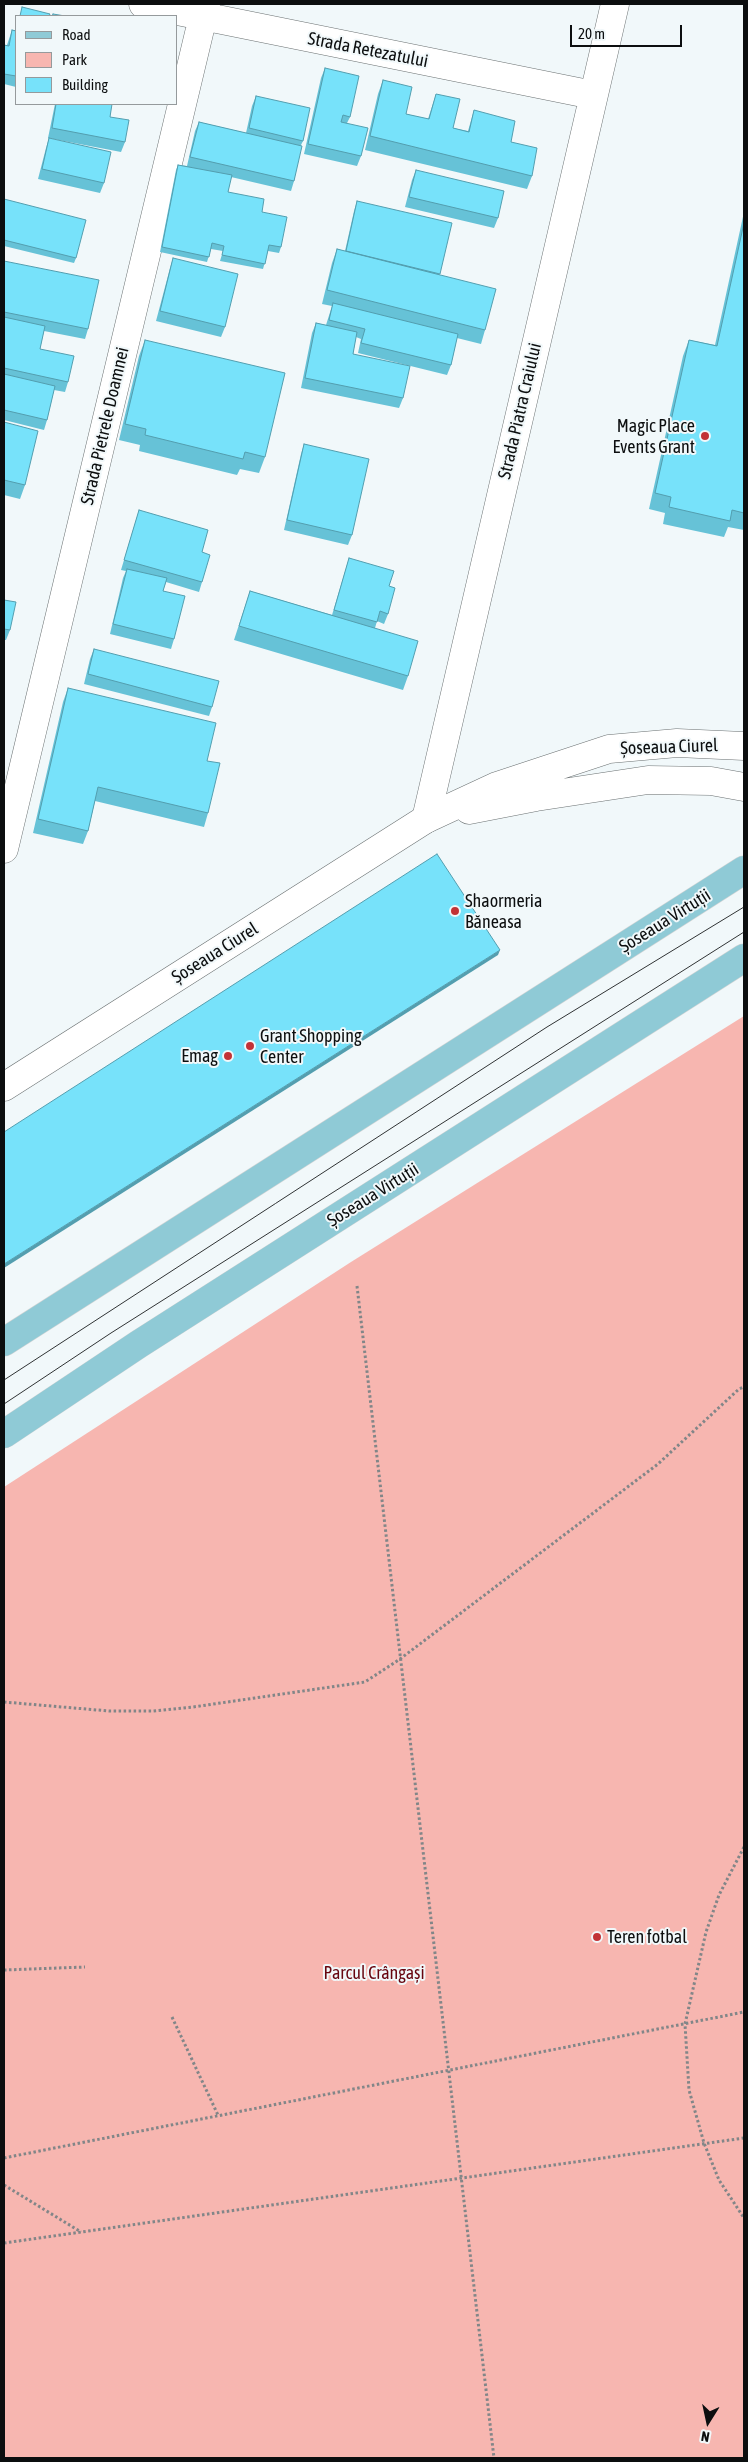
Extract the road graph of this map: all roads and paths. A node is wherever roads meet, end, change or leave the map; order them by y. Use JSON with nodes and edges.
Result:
{"nodes":[{"id":1,"x":143,"y":4,"type":"edge"},
{"id":2,"x":615,"y":4,"type":"edge"},
{"id":3,"x":205,"y":10,"type":"edge"},
{"id":4,"x":593,"y":95,"type":"junction"},
{"id":5,"x":744,"y":746,"type":"edge"},
{"id":6,"x":744,"y":786,"type":"edge"},
{"id":7,"x":426,"y":819,"type":"junction"},
{"id":8,"x":4,"y":849,"type":"edge"},
{"id":9,"x":744,"y":870,"type":"edge"},
{"id":10,"x":744,"y":958,"type":"edge"},
{"id":11,"x":4,"y":1087,"type":"edge"},
{"id":12,"x":356,"y":1286,"type":"dead end"},
{"id":13,"x":4,"y":1342,"type":"edge"},
{"id":14,"x":744,"y":1385,"type":"edge"},
{"id":15,"x":4,"y":1434,"type":"edge"},
{"id":16,"x":400,"y":1659,"type":"junction"},
{"id":17,"x":4,"y":1702,"type":"edge"},
{"id":18,"x":744,"y":1847,"type":"edge"},
{"id":19,"x":85,"y":1966,"type":"dead end"},
{"id":20,"x":4,"y":1970,"type":"edge"},
{"id":21,"x":744,"y":2012,"type":"edge"},
{"id":22,"x":172,"y":2017,"type":"dead end"},
{"id":23,"x":686,"y":2024,"type":"junction"},
{"id":24,"x":448,"y":2070,"type":"junction"},
{"id":25,"x":218,"y":2115,"type":"junction"},
{"id":26,"x":744,"y":2138,"type":"edge"},
{"id":27,"x":704,"y":2144,"type":"junction"},
{"id":28,"x":4,"y":2158,"type":"edge"},
{"id":29,"x":461,"y":2178,"type":"junction"},
{"id":30,"x":4,"y":2186,"type":"edge"},
{"id":31,"x":744,"y":2218,"type":"edge"},
{"id":32,"x":81,"y":2232,"type":"junction"},
{"id":33,"x":4,"y":2243,"type":"edge"},
{"id":34,"x":494,"y":2458,"type":"edge"}],
"edges":[{"from":1,"to":3,"type":"street","name":"Strada Retezatului"},
{"from":2,"to":4,"type":"street","name":"Strada Piatra Craiului"},
{"from":3,"to":4,"type":"street","name":"Strada Retezatului"},
{"from":3,"to":8,"type":"street","name":"Strada Pietrele Doamnei"},
{"from":4,"to":7,"type":"street","name":"Strada Piatra Craiului"},
{"from":5,"to":7,"type":"street","name":"Șoseaua Ciurel"},
{"from":6,"to":7,"type":"street","name":"Șoseaua Ciurel"},
{"from":7,"to":11,"type":"street","name":"Șoseaua Ciurel"},
{"from":9,"to":13,"type":"main road","name":"Șoseaua Virtuții"},
{"from":10,"to":15,"type":"main road","name":"Șoseaua Virtuții"},
{"from":12,"to":16,"type":"path"},
{"from":14,"to":16,"type":"path"},
{"from":16,"to":17,"type":"path"},
{"from":16,"to":24,"type":"path"},
{"from":18,"to":23,"type":"path"},
{"from":19,"to":20,"type":"path"},
{"from":21,"to":23,"type":"path"},
{"from":22,"to":25,"type":"path"},
{"from":23,"to":24,"type":"path"},
{"from":23,"to":27,"type":"path"},
{"from":24,"to":25,"type":"path"},
{"from":24,"to":29,"type":"path"},
{"from":25,"to":28,"type":"path"},
{"from":26,"to":27,"type":"path"},
{"from":27,"to":29,"type":"path"},
{"from":27,"to":31,"type":"path"},
{"from":29,"to":32,"type":"path"},
{"from":29,"to":34,"type":"path"},
{"from":30,"to":32,"type":"path"},
{"from":32,"to":33,"type":"path"}]}
